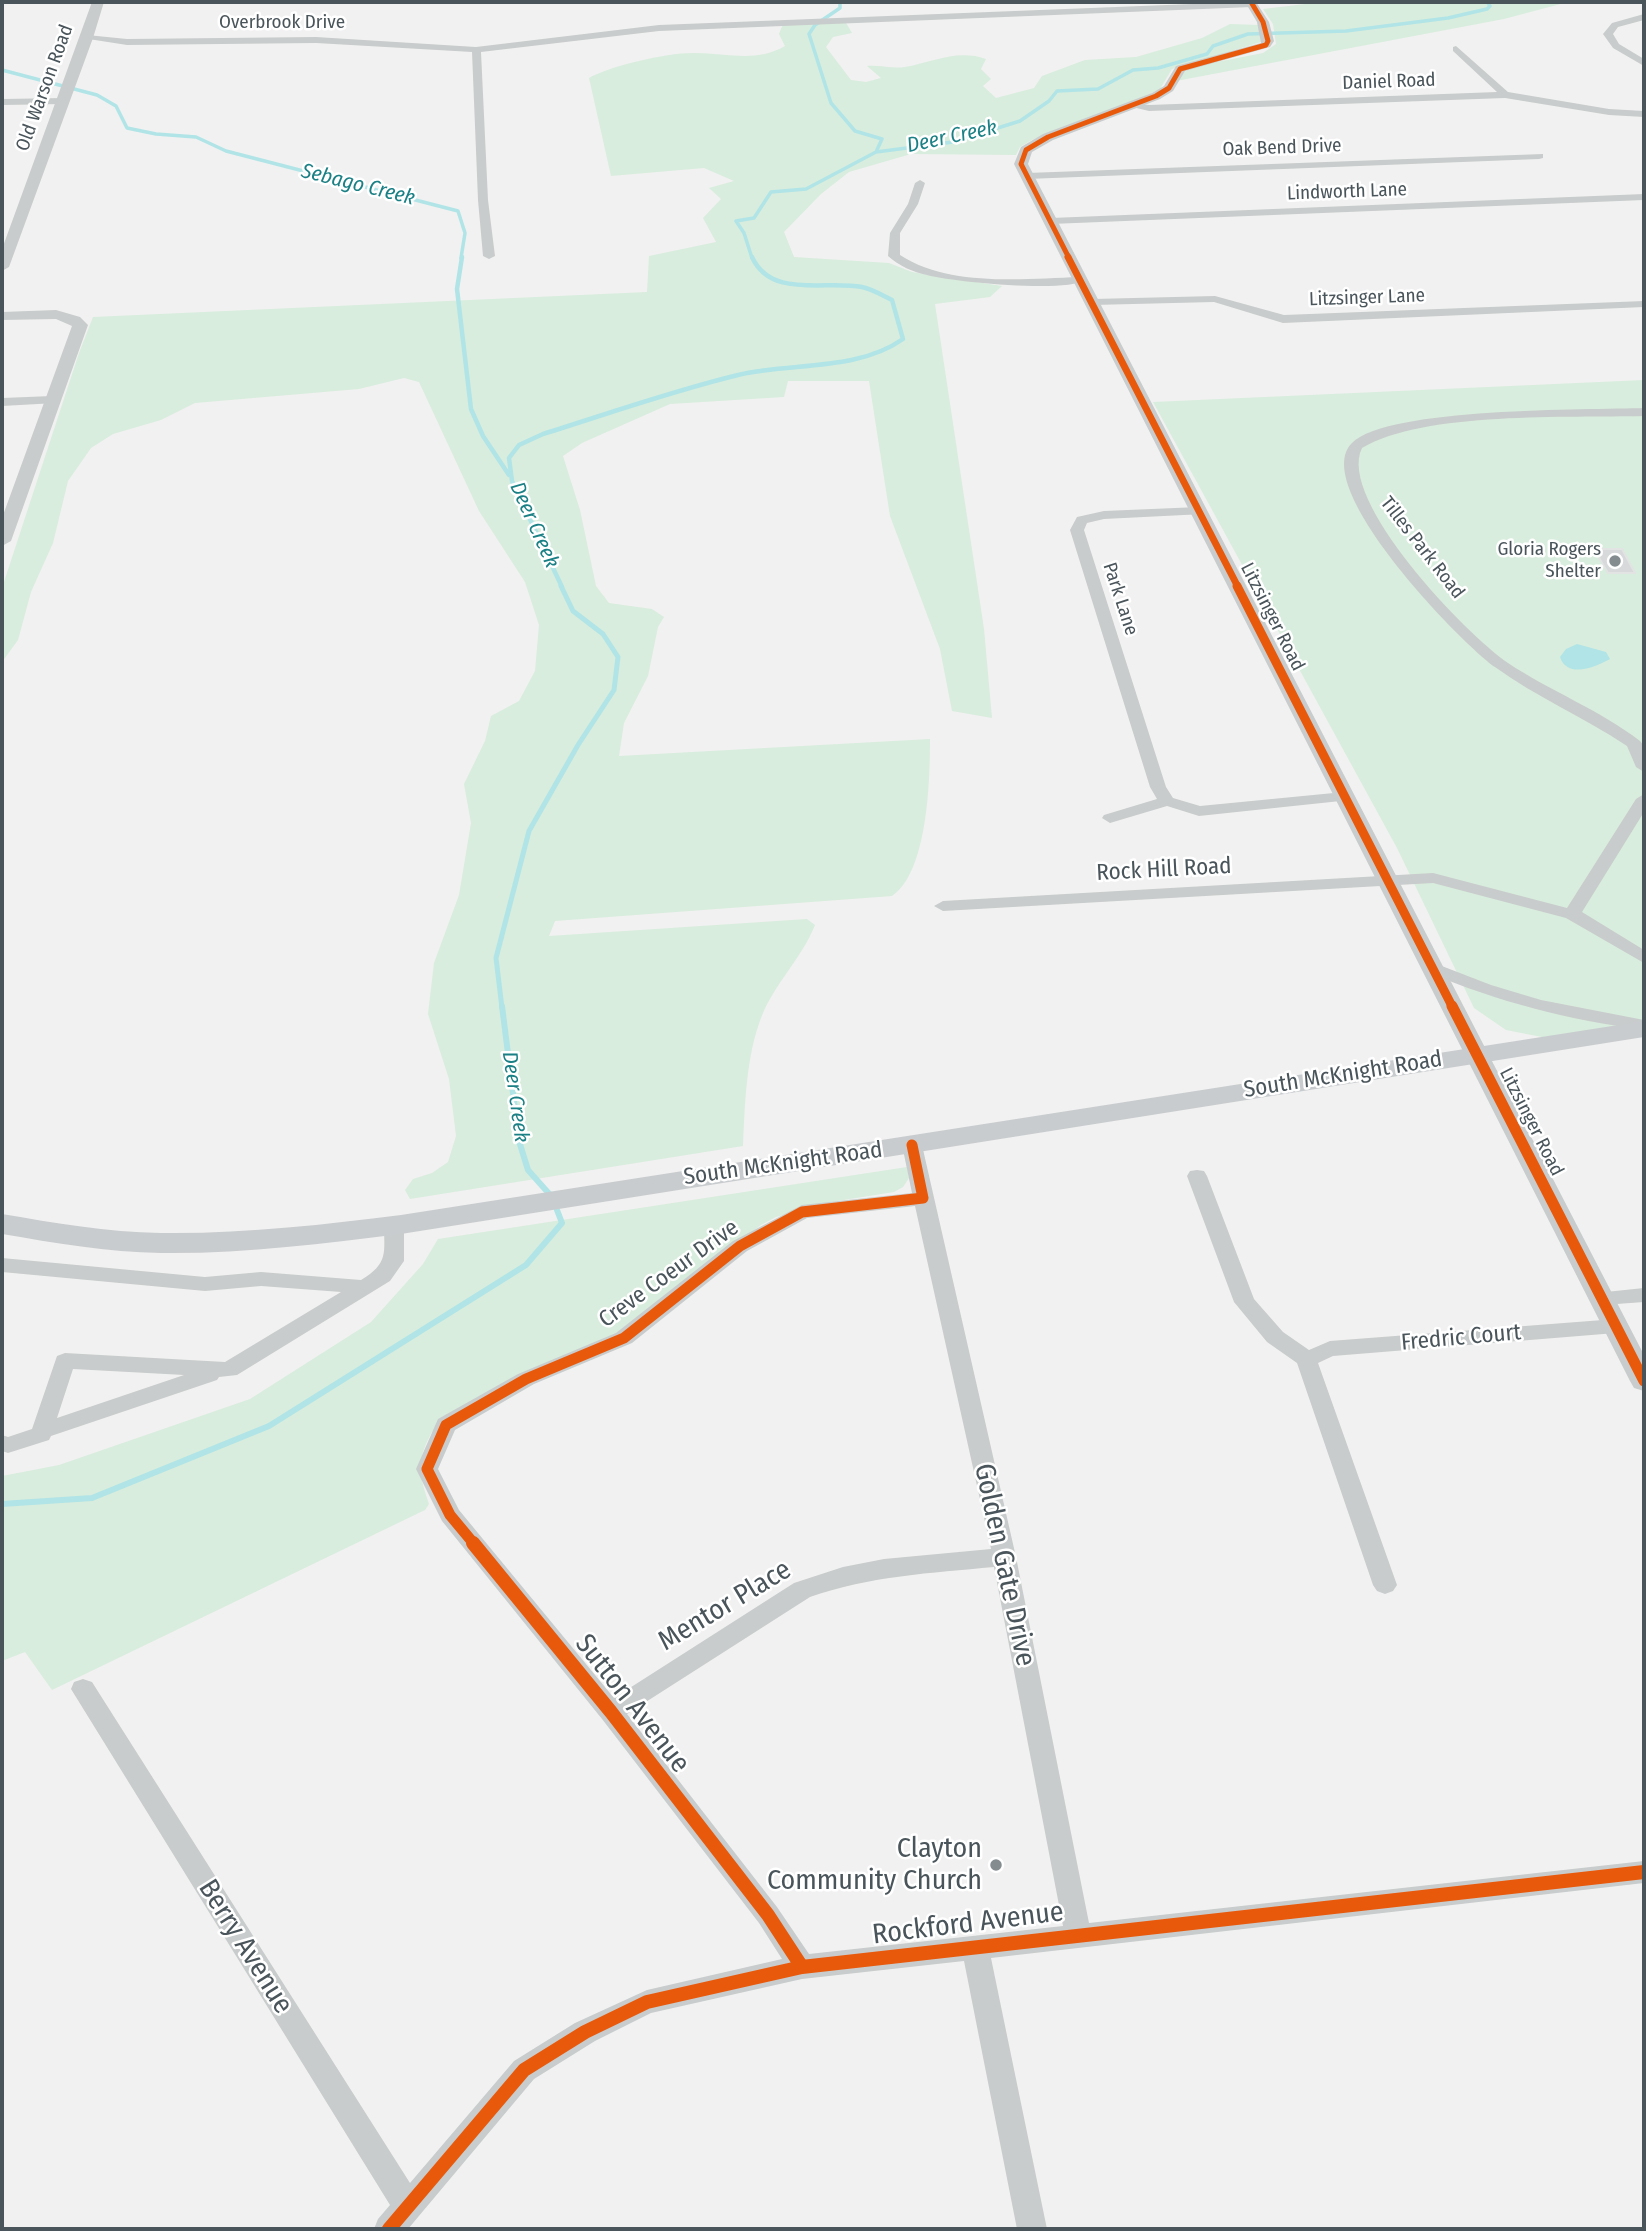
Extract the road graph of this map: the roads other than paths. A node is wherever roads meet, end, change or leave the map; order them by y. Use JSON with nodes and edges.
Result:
{"nodes":[{"id":1,"x":98,"y":2,"type":"edge"},
{"id":2,"x":1252,"y":3,"type":"edge"},
{"id":3,"x":1644,"y":17,"type":"edge"},
{"id":4,"x":87,"y":38,"type":"junction"},
{"id":5,"x":120,"y":42,"type":"junction"},
{"id":6,"x":1456,"y":49,"type":"dead end"},
{"id":7,"x":476,"y":50,"type":"junction"},
{"id":8,"x":82,"y":52,"type":"junction"},
{"id":9,"x":1644,"y":63,"type":"edge"},
{"id":10,"x":1505,"y":95,"type":"junction"},
{"id":11,"x":66,"y":96,"type":"junction"},
{"id":12,"x":2,"y":102,"type":"edge"},
{"id":13,"x":1133,"y":106,"type":"junction"},
{"id":14,"x":1644,"y":114,"type":"edge"},
{"id":15,"x":1626,"y":115,"type":"junction"},
{"id":16,"x":1644,"y":129,"type":"edge"},
{"id":17,"x":1539,"y":156,"type":"dead end"},
{"id":18,"x":1027,"y":176,"type":"junction"},
{"id":19,"x":920,"y":183,"type":"dead end"},
{"id":20,"x":1644,"y":197,"type":"edge"},
{"id":21,"x":1051,"y":221,"type":"junction"},
{"id":22,"x":489,"y":256,"type":"dead end"},
{"id":23,"x":2,"y":267,"type":"edge"},
{"id":24,"x":1079,"y":280,"type":"junction"},
{"id":25,"x":1093,"y":302,"type":"junction"},
{"id":26,"x":1644,"y":304,"type":"edge"},
{"id":27,"x":2,"y":316,"type":"edge"},
{"id":28,"x":52,"y":400,"type":"junction"},
{"id":29,"x":2,"y":402,"type":"edge"},
{"id":30,"x":1644,"y":412,"type":"edge"},
{"id":31,"x":1199,"y":511,"type":"junction"},
{"id":32,"x":2,"y":541,"type":"edge"},
{"id":33,"x":1640,"y":746,"type":"edge"},
{"id":34,"x":1644,"y":767,"type":"edge"},
{"id":35,"x":1344,"y":797,"type":"junction"},
{"id":36,"x":1644,"y":799,"type":"edge"},
{"id":37,"x":1167,"y":801,"type":"junction"},
{"id":38,"x":1110,"y":818,"type":"dead end"},
{"id":39,"x":1388,"y":879,"type":"junction"},
{"id":40,"x":943,"y":906,"type":"dead end"},
{"id":41,"x":1572,"y":914,"type":"junction"},
{"id":42,"x":1644,"y":958,"type":"edge"},
{"id":43,"x":1434,"y":968,"type":"junction"},
{"id":44,"x":1644,"y":1027,"type":"edge"},
{"id":45,"x":1476,"y":1054,"type":"junction"},
{"id":46,"x":912,"y":1145,"type":"junction"},
{"id":47,"x":1197,"y":1176,"type":"dead end"},
{"id":48,"x":923,"y":1198,"type":"junction"},
{"id":49,"x":2,"y":1224,"type":"edge"},
{"id":50,"x":394,"y":1224,"type":"junction"},
{"id":51,"x":2,"y":1265,"type":"edge"},
{"id":52,"x":364,"y":1287,"type":"junction"},
{"id":53,"x":1644,"y":1295,"type":"edge"},
{"id":54,"x":1603,"y":1298,"type":"junction"},
{"id":55,"x":1616,"y":1326,"type":"junction"},
{"id":56,"x":1307,"y":1359,"type":"junction"},
{"id":57,"x":223,"y":1370,"type":"junction"},
{"id":58,"x":1644,"y":1381,"type":"edge"},
{"id":59,"x":42,"y":1431,"type":"junction"},
{"id":60,"x":2,"y":1443,"type":"edge"},
{"id":61,"x":427,"y":1469,"type":"joint"},
{"id":62,"x":1004,"y":1557,"type":"junction"},
{"id":63,"x":1385,"y":1585,"type":"dead end"},
{"id":64,"x":83,"y":1689,"type":"dead end"},
{"id":65,"x":611,"y":1712,"type":"junction"},
{"id":66,"x":1644,"y":1872,"type":"edge"},
{"id":67,"x":1078,"y":1934,"type":"junction"},
{"id":68,"x":975,"y":1947,"type":"junction"},
{"id":69,"x":802,"y":1967,"type":"junction"},
{"id":70,"x":407,"y":2206,"type":"junction"},
{"id":71,"x":389,"y":2229,"type":"edge"},
{"id":72,"x":1032,"y":2229,"type":"edge"}],
"edges":[{"from":1,"to":4,"type":"street","name":"Old Warson Road"},
{"from":2,"to":7,"type":"street","name":"Overbrook Drive"},
{"from":2,"to":13,"type":"street"},
{"from":3,"to":9,"type":"street"},
{"from":4,"to":5,"type":"street","name":"Overbrook Drive"},
{"from":4,"to":8,"type":"street","name":"Old Warson Road"},
{"from":5,"to":7,"type":"street","name":"Overbrook Drive"},
{"from":5,"to":8,"type":"street"},
{"from":6,"to":10,"type":"street"},
{"from":7,"to":22,"type":"street"},
{"from":8,"to":11,"type":"street","name":"Old Warson Road"},
{"from":10,"to":13,"type":"street","name":"Daniel Road"},
{"from":10,"to":15,"type":"street","name":"Daniel Road"},
{"from":11,"to":12,"type":"street"},
{"from":11,"to":23,"type":"street","name":"Old Warson Road"},
{"from":13,"to":18,"type":"street"},
{"from":14,"to":15,"type":"street","name":"Daniel Road"},
{"from":15,"to":16,"type":"street"},
{"from":17,"to":18,"type":"street","name":"Oak Bend Drive"},
{"from":18,"to":21,"type":"street","name":"Litzsinger Road"},
{"from":19,"to":24,"type":"street"},
{"from":20,"to":21,"type":"street","name":"Lindworth Lane"},
{"from":21,"to":24,"type":"street","name":"Litzsinger Road"},
{"from":24,"to":25,"type":"street","name":"Litzsinger Road"},
{"from":25,"to":26,"type":"street","name":"Litzsinger Lane"},
{"from":25,"to":31,"type":"street","name":"Litzsinger Road"},
{"from":27,"to":28,"type":"street"},
{"from":28,"to":29,"type":"street"},
{"from":28,"to":32,"type":"street"},
{"from":30,"to":33,"type":"street","name":"Tilles Park Road"},
{"from":31,"to":35,"type":"street","name":"Litzsinger Road"},
{"from":31,"to":37,"type":"street","name":"Park Lane"},
{"from":33,"to":34,"type":"street","name":"Tilles Park Road"},
{"from":35,"to":37,"type":"street"},
{"from":35,"to":39,"type":"street","name":"Litzsinger Road"},
{"from":36,"to":41,"type":"street"},
{"from":37,"to":38,"type":"street"},
{"from":39,"to":40,"type":"street","name":"Rock Hill Road"},
{"from":39,"to":41,"type":"street"},
{"from":39,"to":43,"type":"street","name":"Litzsinger Road"},
{"from":41,"to":42,"type":"street"},
{"from":43,"to":44,"type":"street"},
{"from":43,"to":45,"type":"street","name":"Litzsinger Road"},
{"from":44,"to":45,"type":"main road","name":"South McKnight Road"},
{"from":45,"to":46,"type":"main road","name":"South McKnight Road"},
{"from":45,"to":54,"type":"street","name":"Litzsinger Road"},
{"from":46,"to":48,"type":"street"},
{"from":46,"to":50,"type":"main road","name":"South McKnight Road"},
{"from":47,"to":56,"type":"street"},
{"from":48,"to":61,"type":"street","name":"Creve Coeur Drive"},
{"from":48,"to":62,"type":"street","name":"Golden Gate Drive"},
{"from":49,"to":50,"type":"main road","name":"South McKnight Road"},
{"from":50,"to":52,"type":"street"},
{"from":51,"to":52,"type":"street"},
{"from":52,"to":57,"type":"street"},
{"from":53,"to":54,"type":"street"},
{"from":54,"to":55,"type":"street","name":"Litzsinger Road"},
{"from":55,"to":56,"type":"street","name":"Fredric Court"},
{"from":55,"to":58,"type":"street","name":"Litzsinger Road"},
{"from":56,"to":63,"type":"street"},
{"from":57,"to":59,"type":"street"},
{"from":57,"to":59,"type":"street"},
{"from":59,"to":60,"type":"street"},
{"from":61,"to":65,"type":"street","name":"Sutton Avenue"},
{"from":62,"to":65,"type":"street","name":"Mentor Place"},
{"from":62,"to":67,"type":"street","name":"Golden Gate Drive"},
{"from":64,"to":70,"type":"street","name":"Berry Avenue"},
{"from":65,"to":69,"type":"street","name":"Sutton Avenue"},
{"from":66,"to":67,"type":"street","name":"Rockford Avenue"},
{"from":67,"to":68,"type":"street","name":"Rockford Avenue"},
{"from":68,"to":69,"type":"street","name":"Rockford Avenue"},
{"from":68,"to":72,"type":"street"},
{"from":69,"to":70,"type":"street","name":"Rockford Avenue"},
{"from":70,"to":71,"type":"street","name":"Rockford Avenue"}]}
